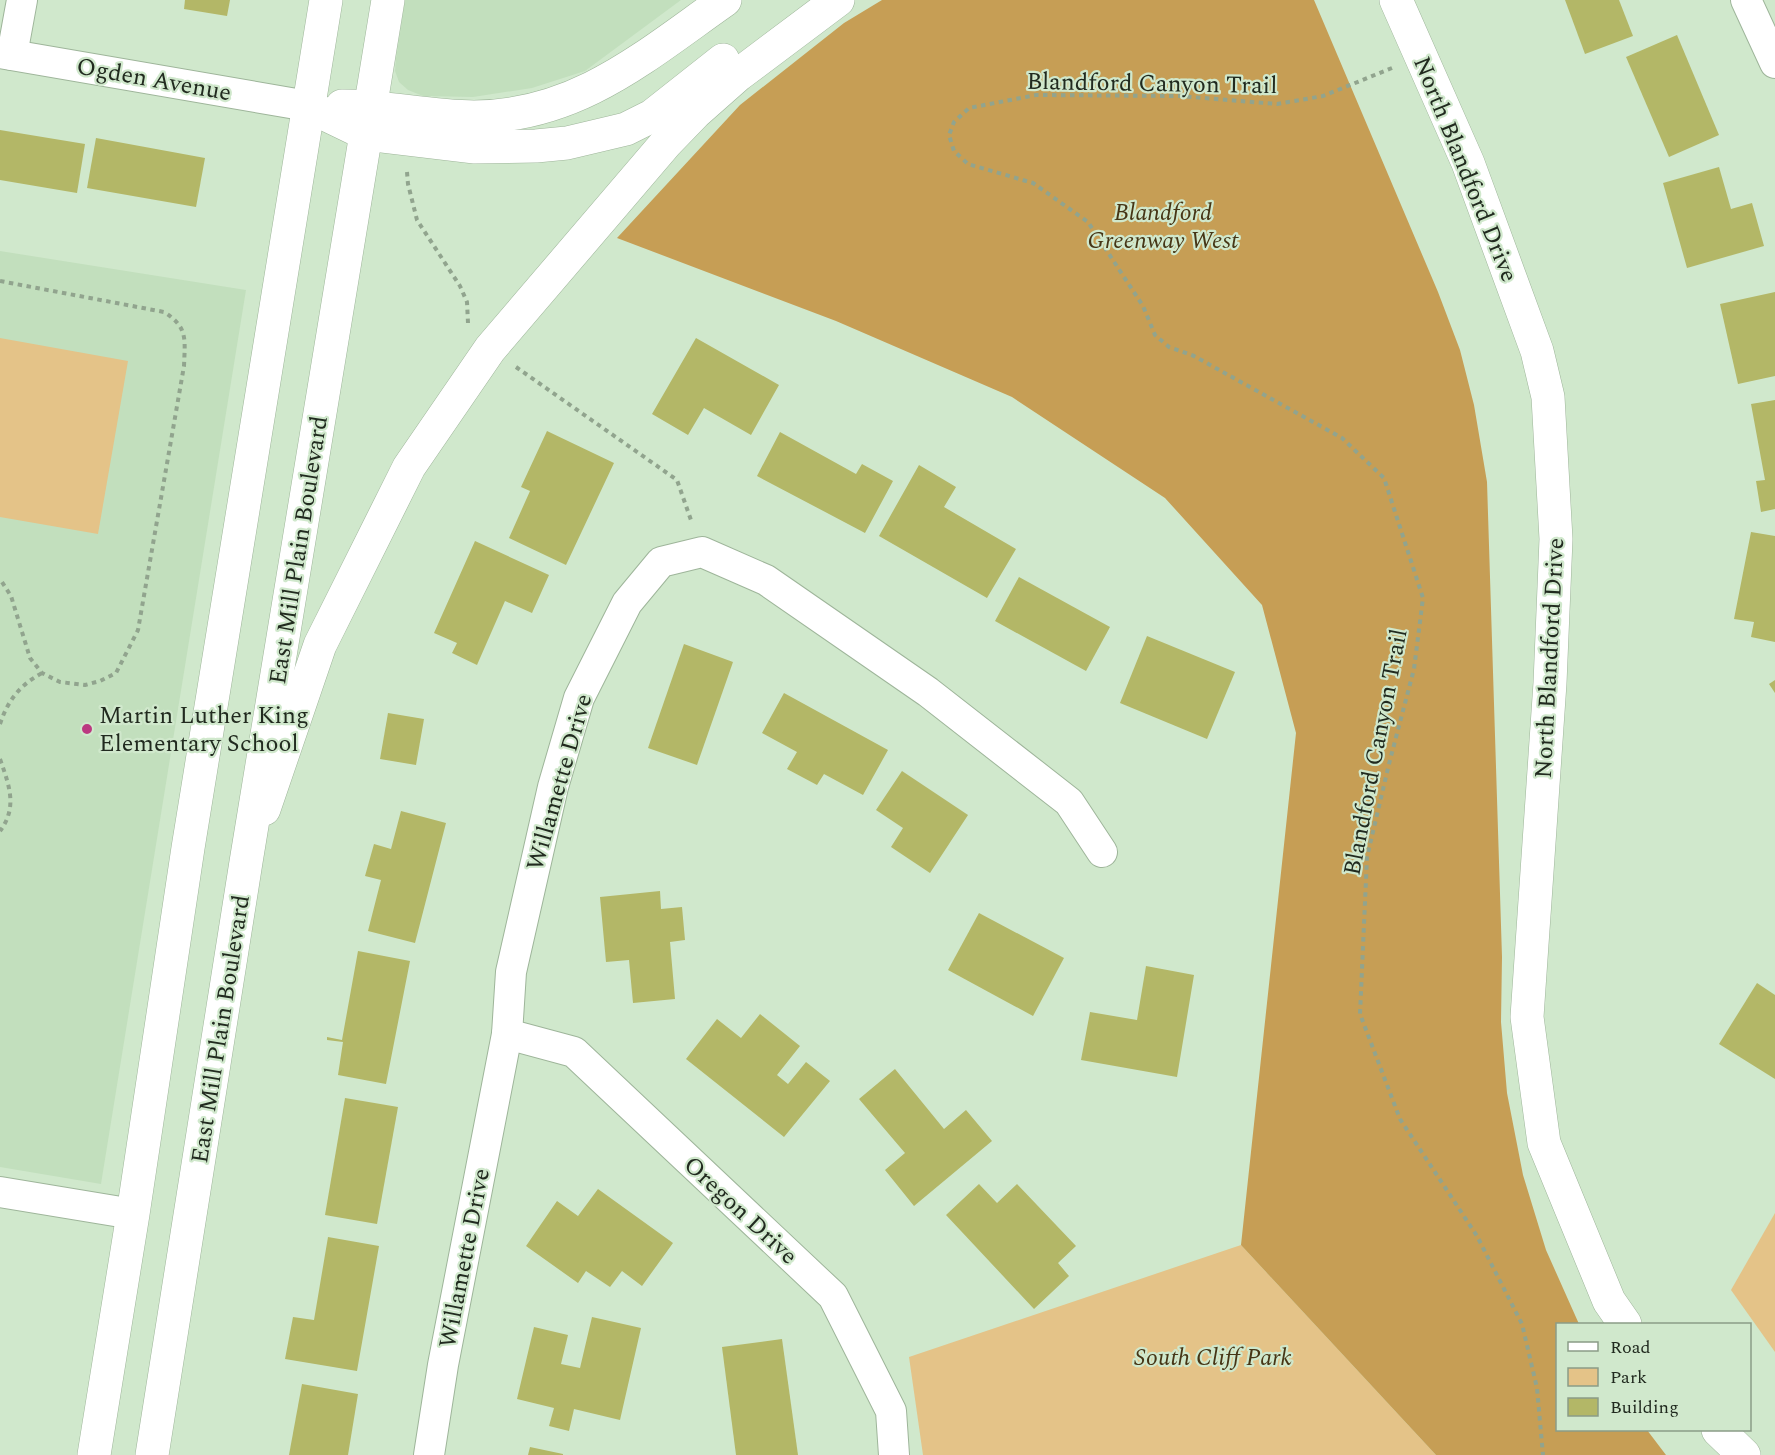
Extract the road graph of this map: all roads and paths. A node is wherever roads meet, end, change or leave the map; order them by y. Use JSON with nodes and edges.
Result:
{"nodes":[{"id":1,"x":22,"y":0,"type":"edge"},
{"id":2,"x":326,"y":0,"type":"edge"},
{"id":3,"x":388,"y":0,"type":"edge"},
{"id":4,"x":725,"y":0,"type":"edge"},
{"id":5,"x":800,"y":0,"type":"edge"},
{"id":6,"x":838,"y":0,"type":"edge"},
{"id":7,"x":1396,"y":0,"type":"edge"},
{"id":8,"x":1746,"y":0,"type":"edge"},
{"id":9,"x":6,"y":54,"type":"edge"},
{"id":10,"x":1420,"y":55,"type":"junction"},
{"id":11,"x":1775,"y":63,"type":"edge"},
{"id":12,"x":309,"y":106,"type":"junction"},
{"id":13,"x":368,"y":120,"type":"junction"},
{"id":14,"x":0,"y":281,"type":"edge"},
{"id":15,"x":0,"y":579,"type":"edge"},
{"id":16,"x":42,"y":673,"type":"junction"},
{"id":17,"x":0,"y":724,"type":"edge"},
{"id":18,"x":0,"y":759,"type":"edge"},
{"id":19,"x":0,"y":831,"type":"edge"},
{"id":20,"x":1102,"y":852,"type":"dead end"},
{"id":21,"x":246,"y":862,"type":"junction"},
{"id":22,"x":507,"y":1034,"type":"junction"},
{"id":23,"x":0,"y":1192,"type":"edge"},
{"id":24,"x":133,"y":1214,"type":"junction"},
{"id":25,"x":1624,"y":1323,"type":"edge"},
{"id":26,"x":1719,"y":1431,"type":"edge"},
{"id":27,"x":93,"y":1455,"type":"edge"},
{"id":28,"x":152,"y":1455,"type":"edge"},
{"id":29,"x":429,"y":1455,"type":"edge"},
{"id":30,"x":894,"y":1455,"type":"edge"},
{"id":31,"x":1543,"y":1455,"type":"edge"},
{"id":32,"x":1744,"y":1455,"type":"edge"}],
"edges":[{"from":1,"to":9,"type":"street"},
{"from":2,"to":12,"type":"street"},
{"from":3,"to":13,"type":"street","name":"East Mill Plain Boulevard"},
{"from":4,"to":13,"type":"street"},
{"from":5,"to":13,"type":"street"},
{"from":6,"to":21,"type":"street"},
{"from":7,"to":10,"type":"street","name":"North Blandford Drive"},
{"from":8,"to":11,"type":"street"},
{"from":9,"to":12,"type":"street","name":"Ogden Avenue"},
{"from":10,"to":25,"type":"street","name":"North Blandford Drive"},
{"from":10,"to":31,"type":"path","name":"Blandford Canyon Trail"},
{"from":12,"to":13,"type":"street"},
{"from":12,"to":24,"type":"street"},
{"from":13,"to":21,"type":"street","name":"East Mill Plain Boulevard"},
{"from":14,"to":16,"type":"path"},
{"from":15,"to":16,"type":"path"},
{"from":16,"to":17,"type":"path"},
{"from":18,"to":19,"type":"path"},
{"from":20,"to":22,"type":"street","name":"Willamette Drive"},
{"from":21,"to":28,"type":"street","name":"East Mill Plain Boulevard"},
{"from":22,"to":29,"type":"street","name":"Willamette Drive"},
{"from":22,"to":30,"type":"street","name":"Oregon Drive"},
{"from":23,"to":24,"type":"street"},
{"from":24,"to":27,"type":"street"},
{"from":26,"to":32,"type":"street"}]}
